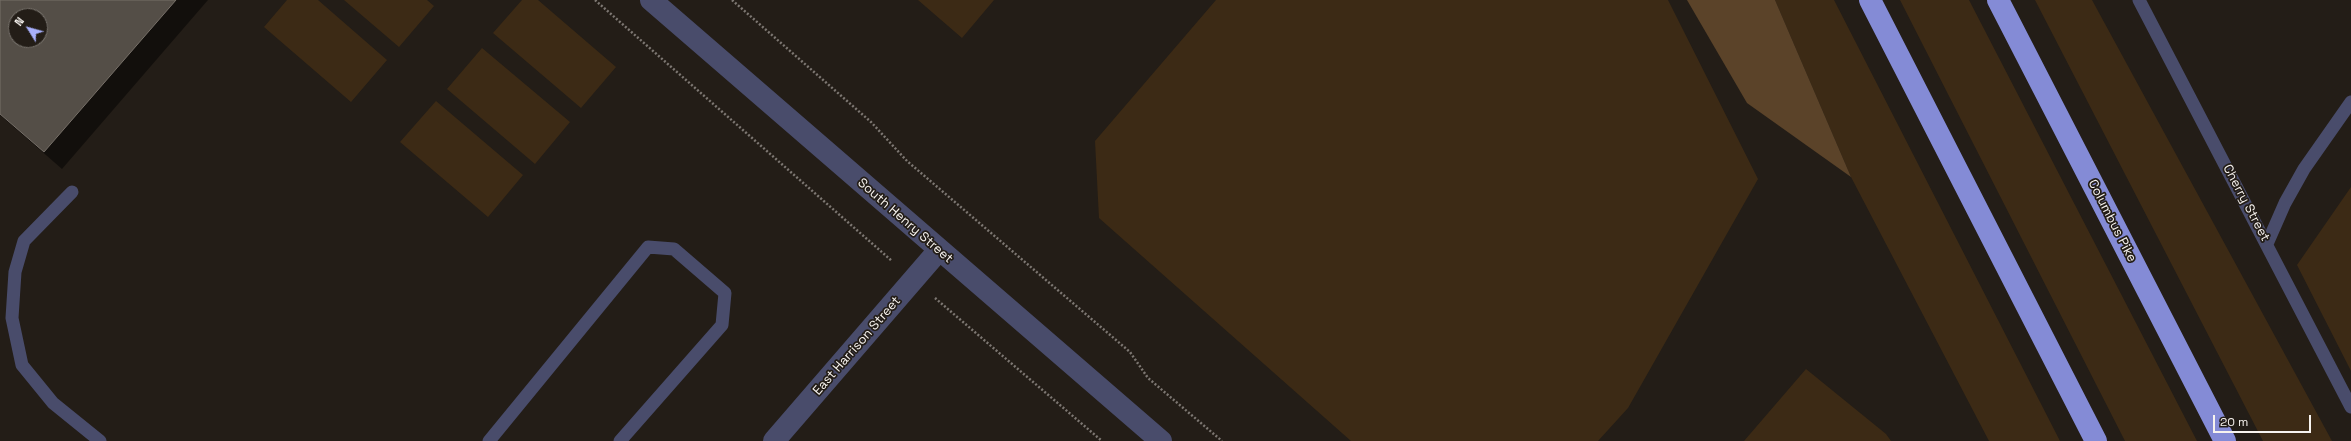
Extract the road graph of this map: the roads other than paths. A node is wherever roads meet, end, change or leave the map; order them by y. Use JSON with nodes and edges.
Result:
{"nodes":[{"id":1,"x":651,"y":0,"type":"edge"},
{"id":2,"x":1870,"y":0,"type":"edge"},
{"id":3,"x":1998,"y":0,"type":"edge"},
{"id":4,"x":2139,"y":0,"type":"edge"},
{"id":5,"x":2351,"y":102,"type":"edge"},
{"id":6,"x":72,"y":192,"type":"dead end"},
{"id":7,"x":2267,"y":244,"type":"junction"},
{"id":8,"x":939,"y":250,"type":"junction"},
{"id":9,"x":2351,"y":407,"type":"edge"},
{"id":10,"x":100,"y":441,"type":"edge"},
{"id":11,"x":489,"y":441,"type":"edge"},
{"id":12,"x":620,"y":441,"type":"edge"},
{"id":13,"x":774,"y":441,"type":"edge"},
{"id":14,"x":1161,"y":441,"type":"edge"},
{"id":15,"x":2096,"y":441,"type":"edge"},
{"id":16,"x":2225,"y":441,"type":"edge"}],
"edges":[{"from":1,"to":8,"type":"street","name":"South Henry Street"},
{"from":2,"to":15,"type":"highway"},
{"from":3,"to":16,"type":"highway","name":"Columbus Pike"},
{"from":4,"to":7,"type":"lane","name":"Cherry Street"},
{"from":5,"to":7,"type":"lane"},
{"from":6,"to":10,"type":"lane"},
{"from":7,"to":9,"type":"lane","name":"Cherry Street"},
{"from":8,"to":13,"type":"street","name":"East Harrison Street"},
{"from":8,"to":14,"type":"street","name":"South Henry Street"},
{"from":11,"to":12,"type":"lane"}]}
